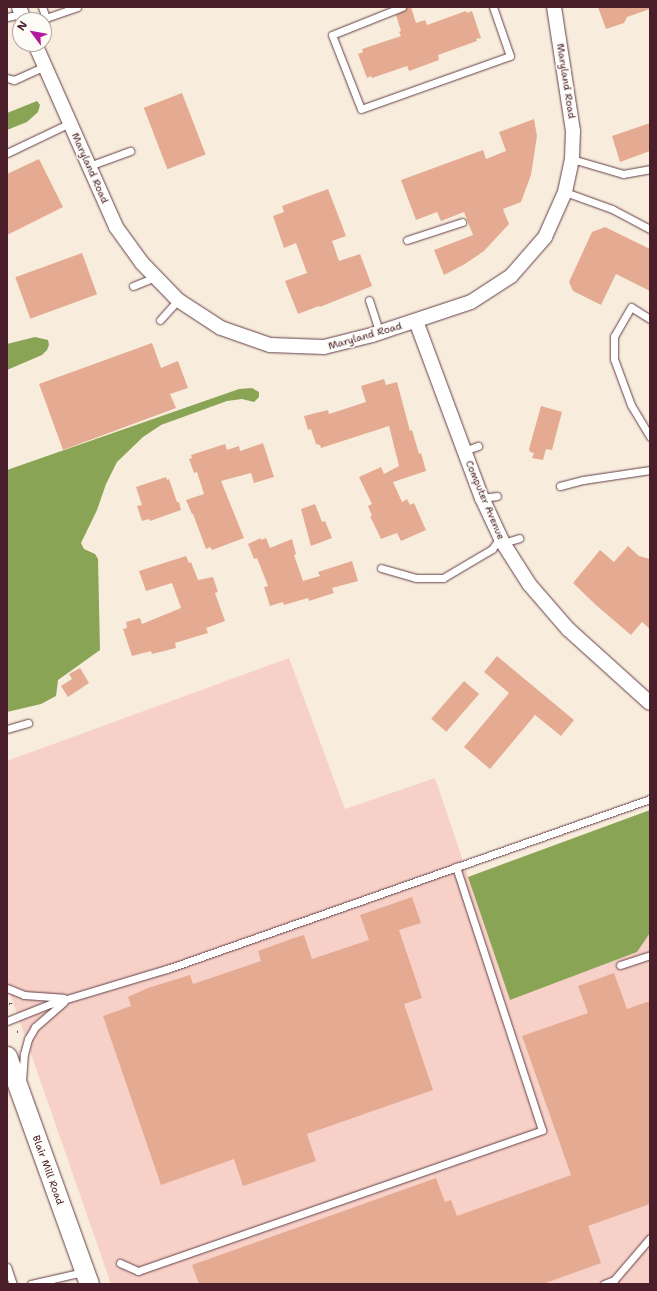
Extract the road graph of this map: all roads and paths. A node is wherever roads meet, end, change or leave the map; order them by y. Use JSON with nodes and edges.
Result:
{"nodes":[{"id":1,"x":77,"y":7,"type":"edge"},
{"id":2,"x":402,"y":7,"type":"edge"},
{"id":3,"x":493,"y":7,"type":"edge"},
{"id":4,"x":554,"y":7,"type":"edge"},
{"id":5,"x":52,"y":16,"type":"edge"},
{"id":6,"x":39,"y":52,"type":"edge"},
{"id":7,"x":45,"y":66,"type":"junction"},
{"id":8,"x":7,"y":78,"type":"edge"},
{"id":9,"x":70,"y":123,"type":"junction"},
{"id":10,"x":130,"y":151,"type":"dead end"},
{"id":11,"x":7,"y":153,"type":"edge"},
{"id":12,"x":572,"y":159,"type":"junction"},
{"id":13,"x":89,"y":166,"type":"junction"},
{"id":14,"x":650,"y":169,"type":"edge"},
{"id":15,"x":565,"y":192,"type":"junction"},
{"id":16,"x":462,"y":222,"type":"dead end"},
{"id":17,"x":650,"y":229,"type":"edge"},
{"id":18,"x":407,"y":240,"type":"dead end"},
{"id":19,"x":156,"y":277,"type":"junction"},
{"id":20,"x":133,"y":286,"type":"dead end"},
{"id":21,"x":178,"y":300,"type":"junction"},
{"id":22,"x":369,"y":300,"type":"dead end"},
{"id":23,"x":650,"y":319,"type":"edge"},
{"id":24,"x":160,"y":320,"type":"dead end"},
{"id":25,"x":416,"y":320,"type":"junction"},
{"id":26,"x":380,"y":333,"type":"junction"},
{"id":27,"x":650,"y":437,"type":"edge"},
{"id":28,"x":478,"y":446,"type":"dead end"},
{"id":29,"x":464,"y":451,"type":"junction"},
{"id":30,"x":650,"y":470,"type":"edge"},
{"id":31,"x":560,"y":486,"type":"dead end"},
{"id":32,"x":497,"y":496,"type":"dead end"},
{"id":33,"x":482,"y":498,"type":"junction"},
{"id":34,"x":519,"y":538,"type":"dead end"},
{"id":35,"x":502,"y":541,"type":"junction"},
{"id":36,"x":381,"y":568,"type":"dead end"},
{"id":37,"x":650,"y":703,"type":"edge"},
{"id":38,"x":28,"y":724,"type":"dead end"},
{"id":39,"x":7,"y":729,"type":"edge"},
{"id":40,"x":650,"y":798,"type":"edge"},
{"id":41,"x":456,"y":867,"type":"junction"},
{"id":42,"x":650,"y":955,"type":"edge"},
{"id":43,"x":620,"y":965,"type":"dead end"},
{"id":44,"x":7,"y":988,"type":"edge"},
{"id":45,"x":69,"y":998,"type":"junction"},
{"id":46,"x":9,"y":1004,"type":"dead end"},
{"id":47,"x":12,"y":1006,"type":"dead end"},
{"id":48,"x":7,"y":1021,"type":"edge"},
{"id":49,"x":19,"y":1026,"type":"dead end"},
{"id":50,"x":21,"y":1031,"type":"junction"},
{"id":51,"x":17,"y":1032,"type":"dead end"},
{"id":52,"x":22,"y":1035,"type":"dead end"},
{"id":53,"x":7,"y":1056,"type":"edge"},
{"id":54,"x":21,"y":1096,"type":"junction"},
{"id":55,"x":650,"y":1238,"type":"edge"},
{"id":56,"x":120,"y":1263,"type":"dead end"},
{"id":57,"x":7,"y":1267,"type":"edge"},
{"id":58,"x":87,"y":1278,"type":"edge"},
{"id":59,"x":13,"y":1284,"type":"edge"},
{"id":60,"x":31,"y":1284,"type":"edge"},
{"id":61,"x":604,"y":1284,"type":"edge"}],
"edges":[{"from":1,"to":5,"type":"lane"},
{"from":2,"to":3,"type":"lane"},
{"from":4,"to":12,"type":"street","name":"Maryland Road"},
{"from":6,"to":7,"type":"street","name":"Maryland Road"},
{"from":7,"to":8,"type":"lane"},
{"from":7,"to":9,"type":"street","name":"Maryland Road"},
{"from":9,"to":11,"type":"lane"},
{"from":9,"to":13,"type":"street","name":"Maryland Road"},
{"from":10,"to":13,"type":"lane"},
{"from":12,"to":14,"type":"lane"},
{"from":12,"to":15,"type":"street","name":"Maryland Road"},
{"from":13,"to":19,"type":"street","name":"Maryland Road"},
{"from":15,"to":17,"type":"lane"},
{"from":15,"to":25,"type":"street","name":"Maryland Road"},
{"from":16,"to":18,"type":"lane"},
{"from":19,"to":20,"type":"lane"},
{"from":19,"to":21,"type":"street","name":"Maryland Road"},
{"from":21,"to":24,"type":"lane"},
{"from":21,"to":26,"type":"street","name":"Maryland Road"},
{"from":22,"to":26,"type":"lane"},
{"from":23,"to":27,"type":"lane"},
{"from":25,"to":26,"type":"street","name":"Maryland Road"},
{"from":25,"to":29,"type":"street","name":"Computer Avenue"},
{"from":28,"to":29,"type":"lane"},
{"from":29,"to":33,"type":"street","name":"Computer Avenue"},
{"from":30,"to":31,"type":"lane"},
{"from":32,"to":33,"type":"lane"},
{"from":33,"to":35,"type":"street","name":"Computer Avenue"},
{"from":34,"to":35,"type":"lane"},
{"from":35,"to":36,"type":"lane"},
{"from":35,"to":37,"type":"street","name":"Computer Avenue"},
{"from":38,"to":39,"type":"lane"},
{"from":40,"to":41,"type":"lane"},
{"from":41,"to":45,"type":"lane"},
{"from":41,"to":56,"type":"lane"},
{"from":42,"to":43,"type":"lane"},
{"from":44,"to":45,"type":"lane"},
{"from":45,"to":48,"type":"lane"},
{"from":45,"to":54,"type":"lane"},
{"from":46,"to":47,"type":"path"},
{"from":49,"to":50,"type":"path"},
{"from":50,"to":51,"type":"path"},
{"from":50,"to":52,"type":"path"},
{"from":53,"to":54,"type":"main road","name":"Blair Mill Road"},
{"from":54,"to":58,"type":"main road","name":"Blair Mill Road"},
{"from":55,"to":61,"type":"lane"},
{"from":57,"to":59,"type":"lane"},
{"from":58,"to":60,"type":"lane"}]}
